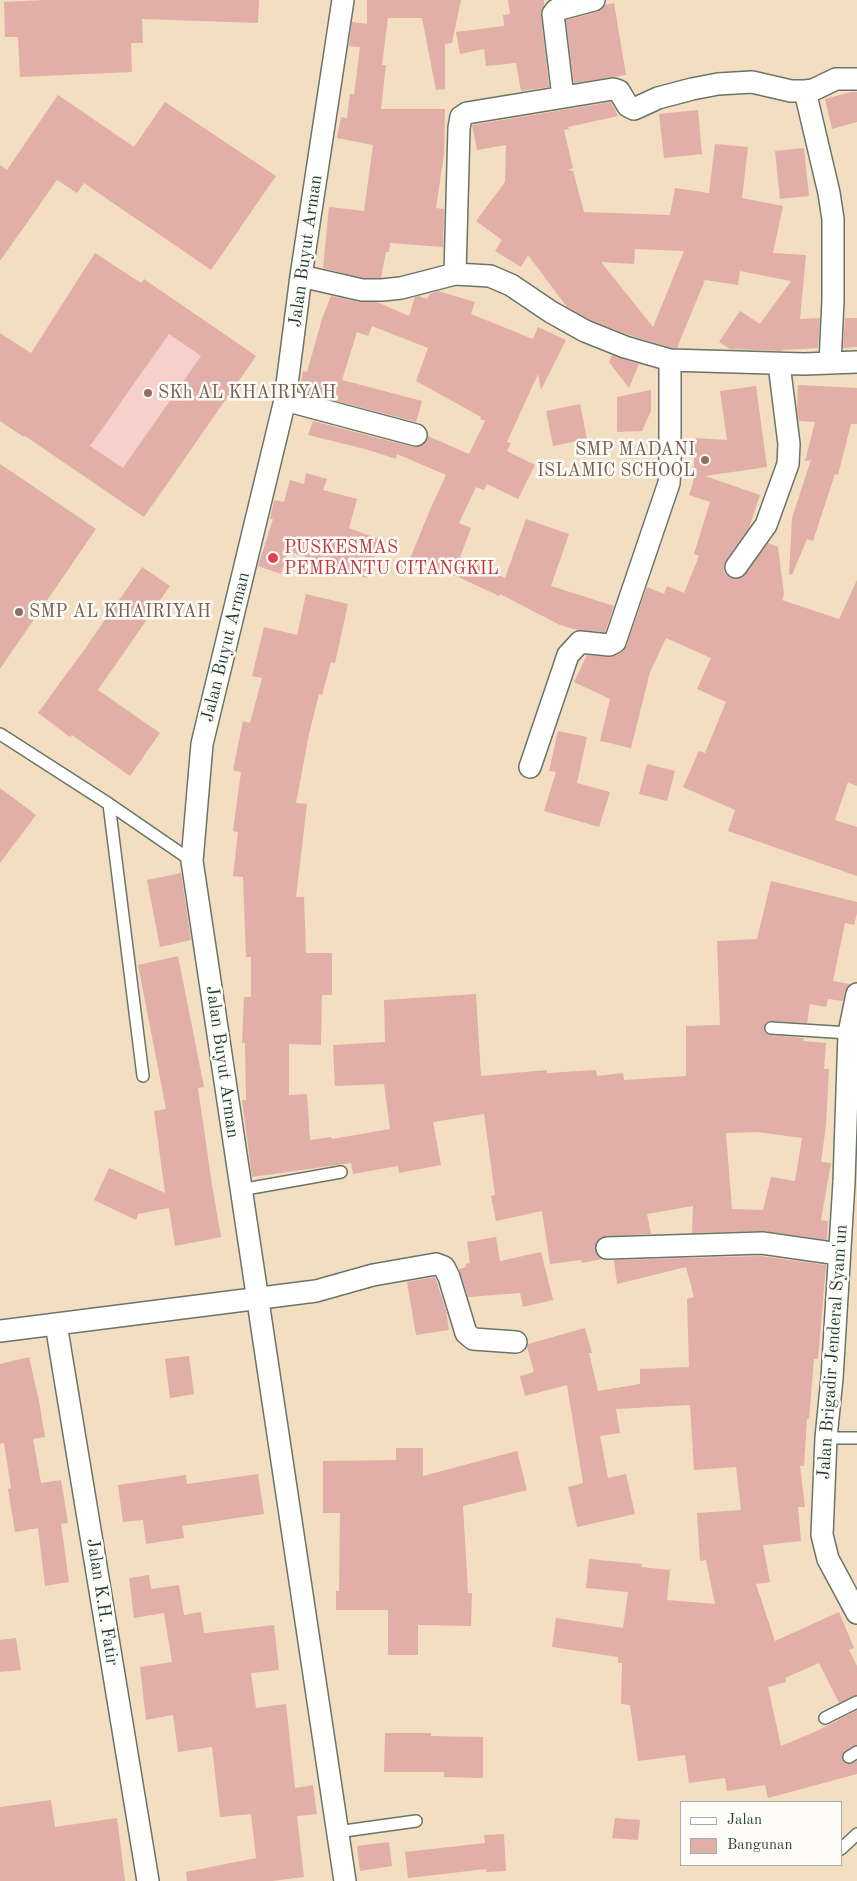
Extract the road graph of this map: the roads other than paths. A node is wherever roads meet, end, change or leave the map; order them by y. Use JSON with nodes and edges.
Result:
{"nodes":[{"id":1,"x":343,"y":0,"type":"edge"},
{"id":2,"x":594,"y":0,"type":"edge"},
{"id":3,"x":857,"y":79,"type":"edge"},
{"id":4,"x":805,"y":92,"type":"junction"},
{"id":5,"x":563,"y":97,"type":"junction"},
{"id":6,"x":455,"y":274,"type":"junction"},
{"id":7,"x":301,"y":276,"type":"junction"},
{"id":8,"x":670,"y":360,"type":"junction"},
{"id":9,"x":857,"y":362,"type":"edge"},
{"id":10,"x":830,"y":363,"type":"junction"},
{"id":11,"x":779,"y":364,"type":"junction"},
{"id":12,"x":285,"y":400,"type":"junction"},
{"id":13,"x":416,"y":435,"type":"dead end"},
{"id":14,"x":736,"y":567,"type":"dead end"},
{"id":15,"x":0,"y":734,"type":"edge"},
{"id":16,"x":530,"y":767,"type":"dead end"},
{"id":17,"x":109,"y":804,"type":"junction"},
{"id":18,"x":192,"y":861,"type":"junction"},
{"id":19,"x":857,"y":994,"type":"edge"},
{"id":20,"x":771,"y":1028,"type":"dead end"},
{"id":21,"x":853,"y":1033,"type":"edge"},
{"id":22,"x":143,"y":1076,"type":"dead end"},
{"id":23,"x":342,"y":1172,"type":"dead end"},
{"id":24,"x":851,"y":1182,"type":"edge"},
{"id":25,"x":240,"y":1190,"type":"junction"},
{"id":26,"x":607,"y":1248,"type":"dead end"},
{"id":27,"x":839,"y":1254,"type":"junction"},
{"id":28,"x":256,"y":1298,"type":"junction"},
{"id":29,"x":56,"y":1324,"type":"junction"},
{"id":30,"x":0,"y":1331,"type":"edge"},
{"id":31,"x":516,"y":1342,"type":"dead end"},
{"id":32,"x":826,"y":1438,"type":"junction"},
{"id":33,"x":857,"y":1438,"type":"edge"},
{"id":34,"x":857,"y":1613,"type":"edge"},
{"id":35,"x":857,"y":1702,"type":"edge"},
{"id":36,"x":825,"y":1718,"type":"dead end"},
{"id":37,"x":416,"y":1821,"type":"dead end"},
{"id":38,"x":337,"y":1832,"type":"junction"},
{"id":39,"x":857,"y":1834,"type":"edge"},
{"id":40,"x":842,"y":1848,"type":"edge"},
{"id":41,"x":148,"y":1881,"type":"edge"},
{"id":42,"x":345,"y":1881,"type":"edge"}],
"edges":[{"from":1,"to":7,"type":"street","name":"Jalan Buyut Arman"},
{"from":2,"to":5,"type":"street"},
{"from":3,"to":4,"type":"street"},
{"from":4,"to":5,"type":"street"},
{"from":4,"to":10,"type":"street"},
{"from":5,"to":6,"type":"street"},
{"from":6,"to":7,"type":"street"},
{"from":6,"to":8,"type":"street"},
{"from":7,"to":12,"type":"street","name":"Jalan Buyut Arman"},
{"from":8,"to":11,"type":"street"},
{"from":8,"to":16,"type":"street"},
{"from":9,"to":10,"type":"street"},
{"from":10,"to":11,"type":"street"},
{"from":11,"to":14,"type":"street"},
{"from":12,"to":13,"type":"street"},
{"from":12,"to":18,"type":"street","name":"Jalan Buyut Arman"},
{"from":15,"to":17,"type":"lane"},
{"from":17,"to":18,"type":"lane"},
{"from":17,"to":22,"type":"lane"},
{"from":18,"to":25,"type":"street","name":"Jalan Buyut Arman"},
{"from":19,"to":21,"type":"street","name":"Jalan Brigadir Jenderal Syam'un"},
{"from":20,"to":21,"type":"lane"},
{"from":21,"to":24,"type":"street","name":"Jalan Brigadir Jenderal Syam'un"},
{"from":23,"to":25,"type":"lane"},
{"from":24,"to":27,"type":"street","name":"Jalan Brigadir Jenderal Syam'un"},
{"from":25,"to":28,"type":"street","name":"Jalan Buyut Arman"},
{"from":26,"to":27,"type":"street"},
{"from":27,"to":32,"type":"street","name":"Jalan Brigadir Jenderal Syam'un"},
{"from":28,"to":29,"type":"street"},
{"from":28,"to":31,"type":"street"},
{"from":28,"to":38,"type":"street","name":"Jalan Buyut Arman"},
{"from":29,"to":30,"type":"street"},
{"from":29,"to":41,"type":"street","name":"Jalan K.H. Fatir"},
{"from":32,"to":33,"type":"lane"},
{"from":32,"to":34,"type":"street","name":"Jalan Brigadir Jenderal Syam'un"},
{"from":35,"to":36,"type":"lane"},
{"from":37,"to":38,"type":"lane"},
{"from":38,"to":42,"type":"street","name":"Jalan Buyut Arman"},
{"from":39,"to":40,"type":"lane"}]}
